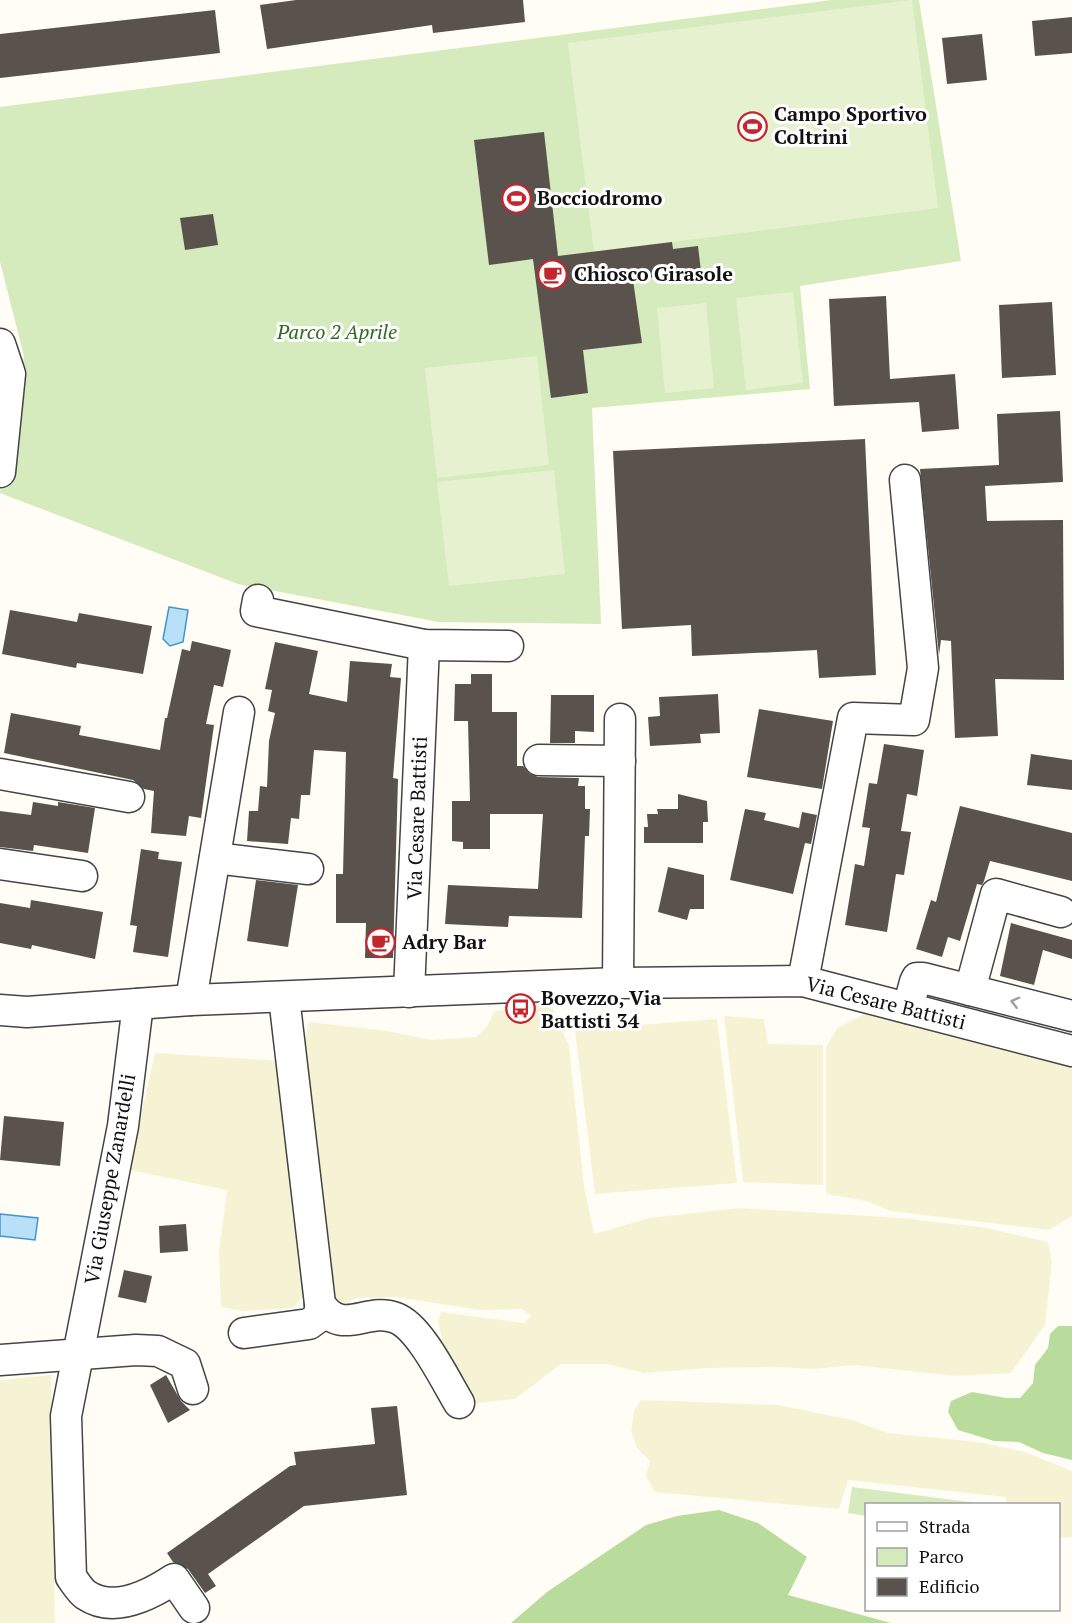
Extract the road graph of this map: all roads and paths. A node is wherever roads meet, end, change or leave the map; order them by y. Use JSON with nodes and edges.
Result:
{"nodes":[{"id":1,"x":0,"y":344,"type":"edge"},
{"id":2,"x":0,"y":472,"type":"edge"},
{"id":3,"x":905,"y":480,"type":"dead end"},
{"id":4,"x":258,"y":600,"type":"dead end"},
{"id":5,"x":424,"y":645,"type":"junction"},
{"id":6,"x":508,"y":646,"type":"dead end"},
{"id":7,"x":239,"y":712,"type":"dead end"},
{"id":8,"x":620,"y":720,"type":"dead end"},
{"id":9,"x":540,"y":760,"type":"dead end"},
{"id":10,"x":620,"y":761,"type":"junction"},
{"id":11,"x":0,"y":774,"type":"edge"},
{"id":12,"x":129,"y":797,"type":"dead end"},
{"id":13,"x":215,"y":858,"type":"junction"},
{"id":14,"x":0,"y":864,"type":"edge"},
{"id":15,"x":308,"y":869,"type":"dead end"},
{"id":16,"x":82,"y":876,"type":"dead end"},
{"id":17,"x":1061,"y":912,"type":"dead end"},
{"id":18,"x":803,"y":981,"type":"junction"},
{"id":19,"x":618,"y":983,"type":"junction"},
{"id":20,"x":970,"y":990,"type":"junction"},
{"id":21,"x":409,"y":992,"type":"junction"},
{"id":22,"x":284,"y":997,"type":"junction"},
{"id":23,"x":191,"y":1000,"type":"junction"},
{"id":24,"x":138,"y":1004,"type":"junction"},
{"id":25,"x":908,"y":1008,"type":"junction"},
{"id":26,"x":0,"y":1010,"type":"edge"},
{"id":27,"x":1072,"y":1016,"type":"edge"},
{"id":28,"x":1072,"y":1051,"type":"edge"},
{"id":29,"x":320,"y":1304,"type":"junction"},
{"id":30,"x":244,"y":1333,"type":"dead end"},
{"id":31,"x":87,"y":1352,"type":"junction"},
{"id":32,"x":0,"y":1360,"type":"edge"},
{"id":33,"x":193,"y":1389,"type":"dead end"},
{"id":34,"x":459,"y":1403,"type":"dead end"},
{"id":35,"x":194,"y":1608,"type":"dead end"}],
"edges":[{"from":1,"to":2,"type":"street"},
{"from":3,"to":18,"type":"street"},
{"from":4,"to":5,"type":"street"},
{"from":5,"to":6,"type":"street"},
{"from":5,"to":21,"type":"street","name":"Via Cesare Battisti"},
{"from":7,"to":13,"type":"street"},
{"from":8,"to":10,"type":"street"},
{"from":9,"to":10,"type":"street"},
{"from":10,"to":19,"type":"street"},
{"from":11,"to":12,"type":"street"},
{"from":13,"to":15,"type":"street"},
{"from":13,"to":23,"type":"street"},
{"from":14,"to":16,"type":"street"},
{"from":17,"to":20,"type":"street"},
{"from":18,"to":19,"type":"street","name":"Via Cesare Battisti"},
{"from":18,"to":25,"type":"street","name":"Via Cesare Battisti"},
{"from":19,"to":21,"type":"street","name":"Via Cesare Battisti"},
{"from":20,"to":25,"type":"street"},
{"from":27,"to":20,"type":"street","one_way":true},
{"from":21,"to":22,"type":"street","name":"Via Cesare Battisti"},
{"from":22,"to":23,"type":"street","name":"Via Cesare Battisti"},
{"from":22,"to":29,"type":"street"},
{"from":23,"to":24,"type":"street","name":"Via Cesare Battisti"},
{"from":24,"to":26,"type":"street","name":"Via Cesare Battisti"},
{"from":24,"to":31,"type":"street","name":"Via Giuseppe Zanardelli"},
{"from":25,"to":28,"type":"street","name":"Via Cesare Battisti"},
{"from":29,"to":30,"type":"street"},
{"from":29,"to":34,"type":"street"},
{"from":31,"to":32,"type":"street"},
{"from":31,"to":33,"type":"street"},
{"from":31,"to":35,"type":"street","name":"Via Giuseppe Zanardelli"}]}
